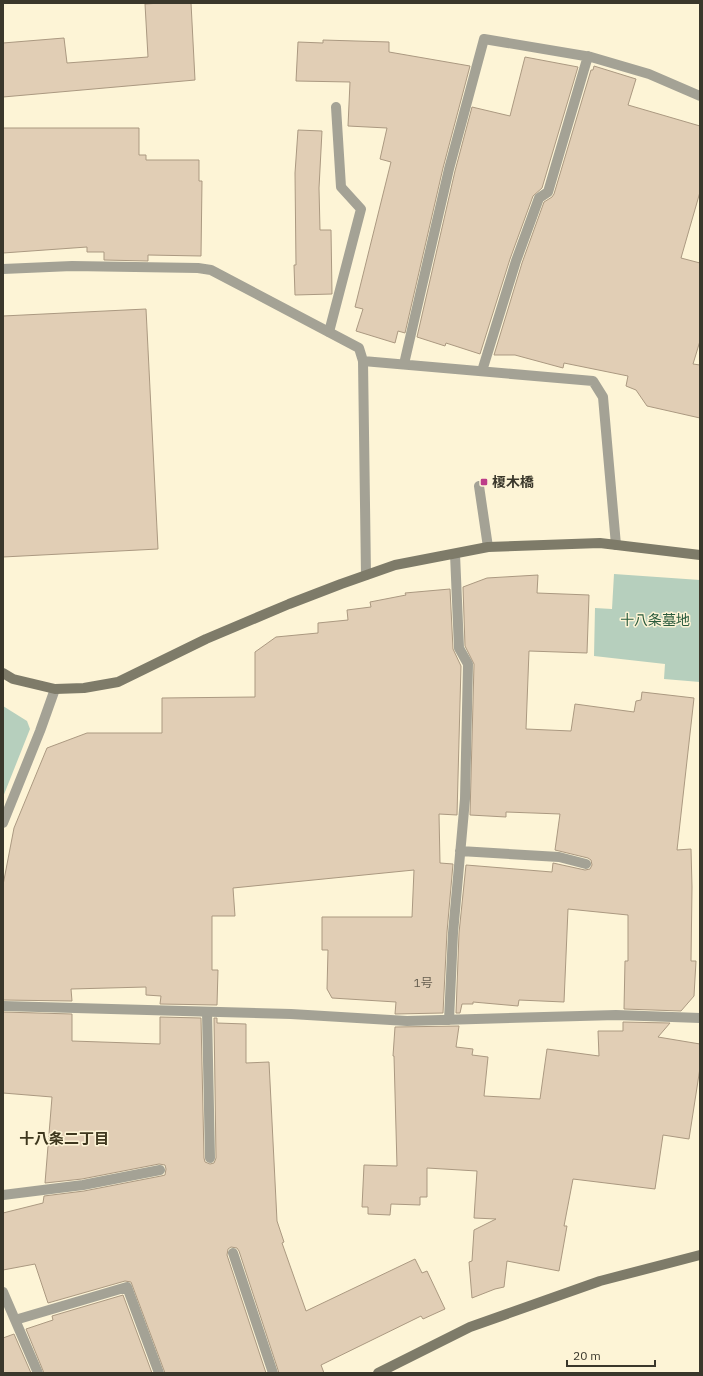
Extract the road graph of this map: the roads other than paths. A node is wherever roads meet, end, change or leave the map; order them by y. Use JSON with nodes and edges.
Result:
{"nodes":[{"id":1,"x":588,"y":56,"type":"junction"},
{"id":2,"x":700,"y":96,"type":"edge"},
{"id":3,"x":336,"y":107,"type":"dead end"},
{"id":4,"x":3,"y":269,"type":"edge"},
{"id":5,"x":328,"y":332,"type":"junction"},
{"id":6,"x":363,"y":361,"type":"junction"},
{"id":7,"x":404,"y":364,"type":"junction"},
{"id":8,"x":482,"y":371,"type":"junction"},
{"id":9,"x":480,"y":486,"type":"dead end"},
{"id":10,"x":616,"y":545,"type":"junction"},
{"id":11,"x":488,"y":547,"type":"junction"},
{"id":12,"x":455,"y":554,"type":"junction"},
{"id":13,"x":700,"y":555,"type":"edge"},
{"id":14,"x":366,"y":575,"type":"junction"},
{"id":15,"x":3,"y":673,"type":"edge"},
{"id":16,"x":55,"y":689,"type":"junction"},
{"id":17,"x":3,"y":823,"type":"edge"},
{"id":18,"x":460,"y":851,"type":"junction"},
{"id":19,"x":586,"y":864,"type":"dead end"},
{"id":20,"x":3,"y":1006,"type":"edge"},
{"id":21,"x":206,"y":1012,"type":"junction"},
{"id":22,"x":700,"y":1018,"type":"edge"},
{"id":23,"x":449,"y":1020,"type":"junction"},
{"id":24,"x":210,"y":1158,"type":"dead end"},
{"id":25,"x":160,"y":1170,"type":"dead end"},
{"id":26,"x":3,"y":1195,"type":"edge"},
{"id":27,"x":233,"y":1253,"type":"dead end"},
{"id":28,"x":700,"y":1255,"type":"edge"},
{"id":29,"x":3,"y":1292,"type":"edge"},
{"id":30,"x":15,"y":1320,"type":"junction"},
{"id":31,"x":38,"y":1373,"type":"edge"},
{"id":32,"x":159,"y":1373,"type":"edge"},
{"id":33,"x":273,"y":1373,"type":"edge"},
{"id":34,"x":378,"y":1373,"type":"edge"}],
"edges":[{"from":1,"to":2,"type":"street"},
{"from":1,"to":7,"type":"street"},
{"from":1,"to":8,"type":"street"},
{"from":3,"to":5,"type":"street"},
{"from":4,"to":5,"type":"street"},
{"from":5,"to":6,"type":"street"},
{"from":6,"to":7,"type":"street"},
{"from":6,"to":14,"type":"street"},
{"from":7,"to":8,"type":"street"},
{"from":8,"to":10,"type":"street"},
{"from":9,"to":11,"type":"street"},
{"from":10,"to":11,"type":"street"},
{"from":10,"to":13,"type":"street"},
{"from":11,"to":12,"type":"street"},
{"from":12,"to":14,"type":"street"},
{"from":12,"to":18,"type":"street"},
{"from":14,"to":16,"type":"street"},
{"from":15,"to":16,"type":"street"},
{"from":16,"to":17,"type":"street"},
{"from":18,"to":19,"type":"street"},
{"from":18,"to":23,"type":"street"},
{"from":20,"to":21,"type":"street"},
{"from":21,"to":23,"type":"street"},
{"from":21,"to":24,"type":"street"},
{"from":22,"to":23,"type":"street"},
{"from":25,"to":26,"type":"street"},
{"from":27,"to":33,"type":"street"},
{"from":28,"to":34,"type":"street"},
{"from":29,"to":30,"type":"street"},
{"from":30,"to":31,"type":"street"},
{"from":30,"to":32,"type":"street"}]}
